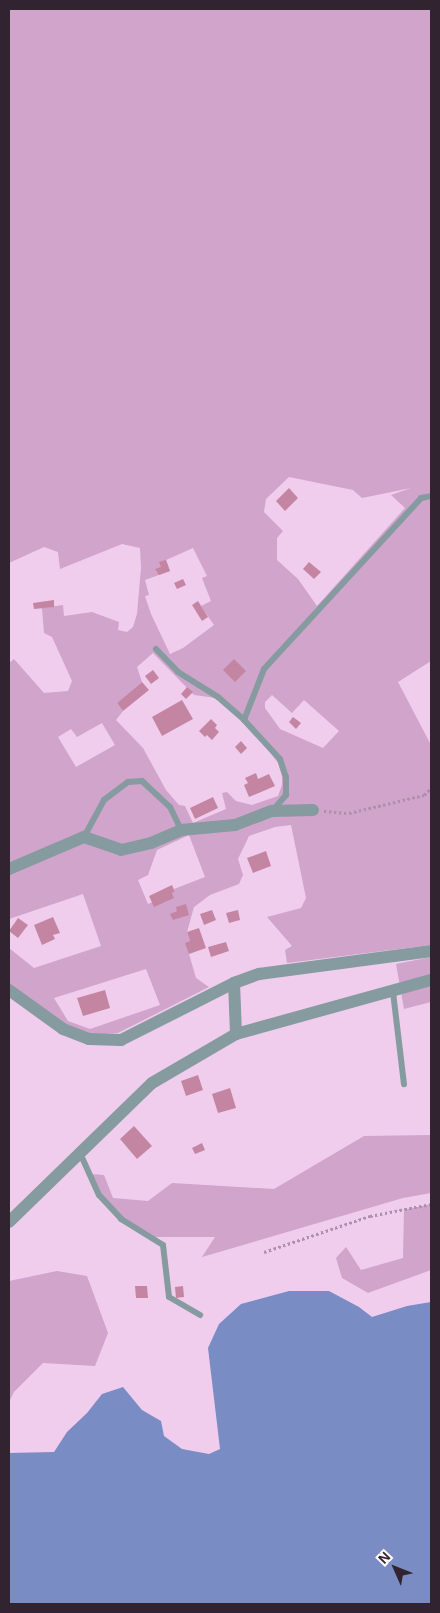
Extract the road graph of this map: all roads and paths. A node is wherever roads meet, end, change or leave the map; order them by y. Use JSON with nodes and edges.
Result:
{"nodes":[{"id":1,"x":431,"y":496,"type":"edge"},
{"id":2,"x":156,"y":649,"type":"dead end"},
{"id":3,"x":244,"y":720,"type":"junction"},
{"id":4,"x":431,"y":788,"type":"edge"},
{"id":5,"x":313,"y":810,"type":"joint"},
{"id":6,"x":272,"y":811,"type":"junction"},
{"id":7,"x":181,"y":830,"type":"junction"},
{"id":8,"x":84,"y":837,"type":"junction"},
{"id":9,"x":9,"y":869,"type":"edge"},
{"id":10,"x":431,"y":951,"type":"edge"},
{"id":11,"x":431,"y":980,"type":"edge"},
{"id":12,"x":234,"y":983,"type":"junction"},
{"id":13,"x":9,"y":990,"type":"edge"},
{"id":14,"x":393,"y":992,"type":"junction"},
{"id":15,"x":236,"y":1034,"type":"junction"},
{"id":16,"x":404,"y":1084,"type":"dead end"},
{"id":17,"x":79,"y":1152,"type":"junction"},
{"id":18,"x":431,"y":1204,"type":"edge"},
{"id":19,"x":9,"y":1222,"type":"edge"},
{"id":20,"x":264,"y":1252,"type":"dead end"},
{"id":21,"x":200,"y":1315,"type":"dead end"}],
"edges":[{"from":1,"to":3,"type":"lane"},
{"from":2,"to":3,"type":"lane"},
{"from":3,"to":6,"type":"lane"},
{"from":4,"to":5,"type":"path"},
{"from":5,"to":6,"type":"street"},
{"from":6,"to":7,"type":"street"},
{"from":7,"to":8,"type":"street"},
{"from":7,"to":8,"type":"lane"},
{"from":8,"to":9,"type":"street"},
{"from":10,"to":12,"type":"street"},
{"from":11,"to":14,"type":"street"},
{"from":12,"to":13,"type":"street"},
{"from":12,"to":15,"type":"street"},
{"from":14,"to":15,"type":"street"},
{"from":14,"to":16,"type":"lane"},
{"from":15,"to":17,"type":"street"},
{"from":17,"to":19,"type":"street"},
{"from":17,"to":21,"type":"lane"},
{"from":18,"to":20,"type":"path"}]}
